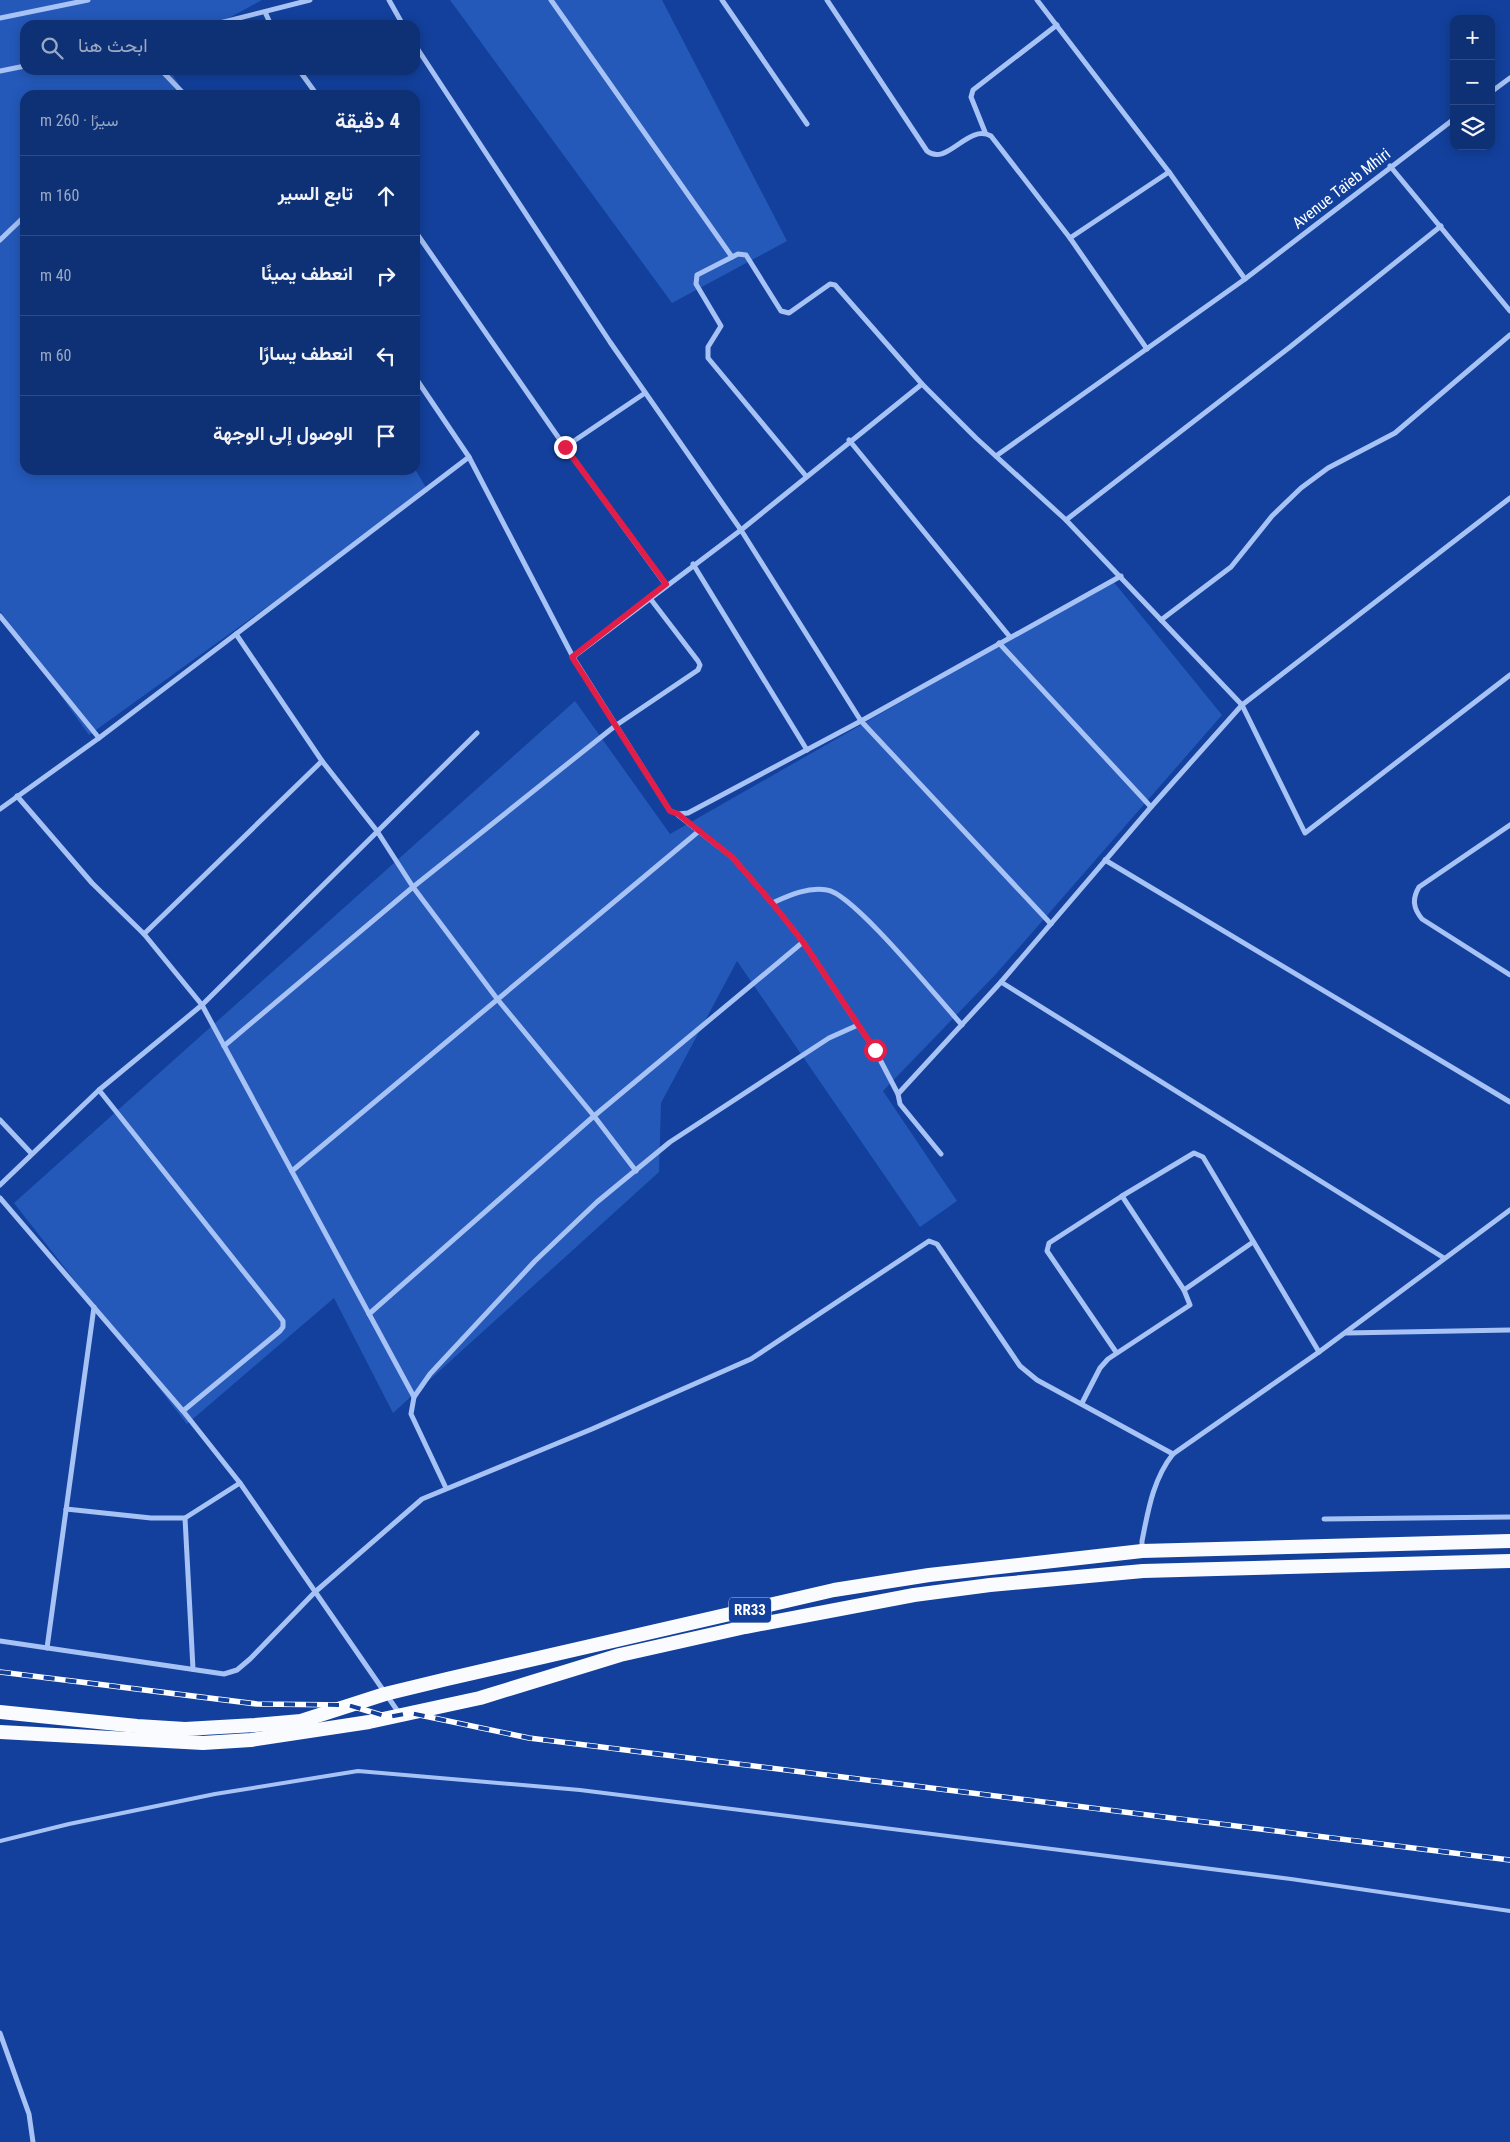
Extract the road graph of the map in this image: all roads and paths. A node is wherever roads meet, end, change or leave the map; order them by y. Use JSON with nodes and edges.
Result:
{"nodes":[{"id":1,"x":88,"y":0,"type":"edge"},
{"id":2,"x":310,"y":0,"type":"edge"},
{"id":3,"x":389,"y":0,"type":"edge"},
{"id":4,"x":551,"y":0,"type":"edge"},
{"id":5,"x":722,"y":0,"type":"edge"},
{"id":6,"x":827,"y":0,"type":"edge"},
{"id":7,"x":1037,"y":0,"type":"edge"},
{"id":8,"x":265,"y":12,"type":"junction"},
{"id":9,"x":0,"y":18,"type":"edge"},
{"id":10,"x":232,"y":20,"type":"edge"},
{"id":11,"x":269,"y":20,"type":"edge"},
{"id":12,"x":400,"y":20,"type":"edge"},
{"id":13,"x":1057,"y":26,"type":"junction"},
{"id":14,"x":420,"y":53,"type":"edge"},
{"id":15,"x":20,"y":67,"type":"edge"},
{"id":16,"x":0,"y":71,"type":"edge"},
{"id":17,"x":166,"y":75,"type":"edge"},
{"id":18,"x":303,"y":75,"type":"edge"},
{"id":19,"x":1510,"y":78,"type":"edge"},
{"id":20,"x":1495,"y":89,"type":"edge"},
{"id":21,"x":180,"y":90,"type":"edge"},
{"id":22,"x":313,"y":90,"type":"edge"},
{"id":23,"x":1450,"y":122,"type":"edge"},
{"id":24,"x":807,"y":124,"type":"dead end"},
{"id":25,"x":985,"y":132,"type":"junction"},
{"id":26,"x":1390,"y":166,"type":"junction"},
{"id":27,"x":1169,"y":172,"type":"junction"},
{"id":28,"x":20,"y":221,"type":"edge"},
{"id":29,"x":1440,"y":226,"type":"junction"},
{"id":30,"x":420,"y":238,"type":"edge"},
{"id":31,"x":1070,"y":238,"type":"junction"},
{"id":32,"x":0,"y":240,"type":"edge"},
{"id":33,"x":732,"y":257,"type":"junction"},
{"id":34,"x":1245,"y":279,"type":"junction"},
{"id":35,"x":1510,"y":311,"type":"edge"},
{"id":36,"x":1510,"y":335,"type":"edge"},
{"id":37,"x":1147,"y":349,"type":"junction"},
{"id":38,"x":420,"y":384,"type":"edge"},
{"id":39,"x":922,"y":384,"type":"junction"},
{"id":40,"x":645,"y":393,"type":"junction"},
{"id":41,"x":849,"y":440,"type":"junction"},
{"id":42,"x":565,"y":447,"type":"junction"},
{"id":43,"x":996,"y":456,"type":"junction"},
{"id":44,"x":469,"y":457,"type":"junction"},
{"id":45,"x":806,"y":476,"type":"junction"},
{"id":46,"x":1510,"y":498,"type":"edge"},
{"id":47,"x":1066,"y":520,"type":"junction"},
{"id":48,"x":741,"y":530,"type":"junction"},
{"id":49,"x":693,"y":564,"type":"junction"},
{"id":50,"x":1121,"y":576,"type":"junction"},
{"id":51,"x":666,"y":584,"type":"junction"},
{"id":52,"x":649,"y":598,"type":"junction"},
{"id":53,"x":0,"y":616,"type":"edge"},
{"id":54,"x":1161,"y":620,"type":"junction"},
{"id":55,"x":236,"y":634,"type":"junction"},
{"id":56,"x":1010,"y":637,"type":"junction"},
{"id":57,"x":999,"y":643,"type":"junction"},
{"id":58,"x":572,"y":657,"type":"junction"},
{"id":59,"x":1510,"y":675,"type":"edge"},
{"id":60,"x":1242,"y":705,"type":"junction"},
{"id":61,"x":861,"y":720,"type":"junction"},
{"id":62,"x":615,"y":726,"type":"junction"},
{"id":63,"x":477,"y":732,"type":"dead end"},
{"id":64,"x":99,"y":738,"type":"junction"},
{"id":65,"x":807,"y":750,"type":"junction"},
{"id":66,"x":322,"y":761,"type":"junction"},
{"id":67,"x":17,"y":796,"type":"junction"},
{"id":68,"x":1151,"y":807,"type":"junction"},
{"id":69,"x":0,"y":809,"type":"edge"},
{"id":70,"x":678,"y":814,"type":"junction"},
{"id":71,"x":1510,"y":825,"type":"edge"},
{"id":72,"x":377,"y":831,"type":"junction"},
{"id":73,"x":698,"y":831,"type":"junction"},
{"id":74,"x":1105,"y":860,"type":"junction"},
{"id":75,"x":413,"y":887,"type":"junction"},
{"id":76,"x":772,"y":903,"type":"junction"},
{"id":77,"x":1051,"y":924,"type":"junction"},
{"id":78,"x":144,"y":934,"type":"junction"},
{"id":79,"x":803,"y":942,"type":"junction"},
{"id":80,"x":1510,"y":975,"type":"edge"},
{"id":81,"x":1001,"y":982,"type":"junction"},
{"id":82,"x":498,"y":1000,"type":"junction"},
{"id":83,"x":202,"y":1005,"type":"junction"},
{"id":84,"x":858,"y":1025,"type":"junction"},
{"id":85,"x":962,"y":1025,"type":"junction"},
{"id":86,"x":224,"y":1046,"type":"junction"},
{"id":87,"x":99,"y":1090,"type":"junction"},
{"id":88,"x":898,"y":1094,"type":"junction"},
{"id":89,"x":1510,"y":1102,"type":"edge"},
{"id":90,"x":594,"y":1116,"type":"junction"},
{"id":91,"x":0,"y":1120,"type":"edge"},
{"id":92,"x":31,"y":1153,"type":"junction"},
{"id":93,"x":941,"y":1154,"type":"dead end"},
{"id":94,"x":292,"y":1171,"type":"junction"},
{"id":95,"x":636,"y":1171,"type":"junction"},
{"id":96,"x":0,"y":1185,"type":"edge"},
{"id":97,"x":1122,"y":1196,"type":"junction"},
{"id":98,"x":0,"y":1198,"type":"edge"},
{"id":99,"x":1510,"y":1210,"type":"edge"},
{"id":100,"x":1253,"y":1242,"type":"junction"},
{"id":101,"x":1444,"y":1258,"type":"junction"},
{"id":102,"x":1184,"y":1290,"type":"junction"},
{"id":103,"x":94,"y":1307,"type":"junction"},
{"id":104,"x":369,"y":1314,"type":"junction"},
{"id":105,"x":1510,"y":1330,"type":"edge"},
{"id":106,"x":1346,"y":1332,"type":"junction"},
{"id":107,"x":1116,"y":1352,"type":"junction"},
{"id":108,"x":1319,"y":1352,"type":"junction"},
{"id":109,"x":414,"y":1397,"type":"junction"},
{"id":110,"x":1082,"y":1404,"type":"junction"},
{"id":111,"x":183,"y":1411,"type":"junction"},
{"id":112,"x":1173,"y":1454,"type":"junction"},
{"id":113,"x":240,"y":1483,"type":"junction"},
{"id":114,"x":446,"y":1488,"type":"junction"},
{"id":115,"x":66,"y":1509,"type":"junction"},
{"id":116,"x":1510,"y":1517,"type":"edge"},
{"id":117,"x":185,"y":1518,"type":"junction"},
{"id":118,"x":1324,"y":1519,"type":"dead end"},
{"id":119,"x":1510,"y":1541,"type":"edge"},
{"id":120,"x":1142,"y":1551,"type":"junction"},
{"id":121,"x":1510,"y":1561,"type":"edge"},
{"id":122,"x":314,"y":1592,"type":"junction"},
{"id":123,"x":0,"y":1641,"type":"edge"},
{"id":124,"x":47,"y":1648,"type":"junction"},
{"id":125,"x":193,"y":1669,"type":"junction"},
{"id":126,"x":385,"y":1694,"type":"junction"},
{"id":127,"x":0,"y":1712,"type":"edge"},
{"id":128,"x":400,"y":1715,"type":"junction"},
{"id":129,"x":0,"y":1732,"type":"edge"},
{"id":130,"x":0,"y":1841,"type":"edge"},
{"id":131,"x":1510,"y":1911,"type":"edge"},
{"id":132,"x":0,"y":2033,"type":"edge"},
{"id":133,"x":33,"y":2142,"type":"edge"}],
"edges":[{"from":1,"to":9,"type":"street"},
{"from":2,"to":8,"type":"street"},
{"from":3,"to":12,"type":"street"},
{"from":4,"to":33,"type":"street"},
{"from":5,"to":24,"type":"street"},
{"from":6,"to":25,"type":"street"},
{"from":7,"to":13,"type":"street"},
{"from":8,"to":10,"type":"street"},
{"from":8,"to":11,"type":"street"},
{"from":13,"to":25,"type":"street"},
{"from":13,"to":27,"type":"street"},
{"from":14,"to":40,"type":"street"},
{"from":15,"to":16,"type":"street"},
{"from":17,"to":21,"type":"street"},
{"from":18,"to":22,"type":"street"},
{"from":19,"to":20,"type":"street"},
{"from":23,"to":26,"type":"street","name":"Avenue Taïeb Mhiri"},
{"from":25,"to":31,"type":"street"},
{"from":26,"to":29,"type":"street"},
{"from":26,"to":34,"type":"street","name":"Avenue Taïeb Mhiri"},
{"from":27,"to":31,"type":"street"},
{"from":27,"to":34,"type":"street"},
{"from":28,"to":32,"type":"street"},
{"from":29,"to":35,"type":"street"},
{"from":29,"to":47,"type":"street"},
{"from":30,"to":42,"type":"street"},
{"from":31,"to":37,"type":"street"},
{"from":33,"to":39,"type":"street"},
{"from":33,"to":45,"type":"street"},
{"from":34,"to":37,"type":"street","name":"Avenue Taïeb Mhiri"},
{"from":36,"to":54,"type":"street"},
{"from":37,"to":43,"type":"street","name":"Avenue Taïeb Mhiri"},
{"from":38,"to":44,"type":"street"},
{"from":39,"to":41,"type":"street"},
{"from":39,"to":43,"type":"street"},
{"from":40,"to":42,"type":"street"},
{"from":40,"to":48,"type":"street"},
{"from":41,"to":45,"type":"street"},
{"from":41,"to":56,"type":"street"},
{"from":42,"to":51,"type":"street"},
{"from":43,"to":47,"type":"street"},
{"from":44,"to":55,"type":"street"},
{"from":44,"to":58,"type":"street"},
{"from":45,"to":48,"type":"street"},
{"from":46,"to":60,"type":"street"},
{"from":47,"to":50,"type":"street"},
{"from":48,"to":49,"type":"street"},
{"from":48,"to":61,"type":"street"},
{"from":49,"to":51,"type":"street"},
{"from":49,"to":65,"type":"street"},
{"from":50,"to":54,"type":"street"},
{"from":50,"to":56,"type":"street"},
{"from":51,"to":52,"type":"street"},
{"from":52,"to":58,"type":"street"},
{"from":52,"to":62,"type":"street"},
{"from":53,"to":64,"type":"street"},
{"from":54,"to":60,"type":"street"},
{"from":55,"to":64,"type":"street"},
{"from":55,"to":66,"type":"street"},
{"from":56,"to":57,"type":"street"},
{"from":57,"to":61,"type":"street"},
{"from":57,"to":68,"type":"street"},
{"from":58,"to":62,"type":"street"},
{"from":59,"to":60,"type":"street"},
{"from":60,"to":68,"type":"street"},
{"from":61,"to":65,"type":"street"},
{"from":61,"to":77,"type":"street"},
{"from":62,"to":70,"type":"street"},
{"from":62,"to":75,"type":"street"},
{"from":63,"to":72,"type":"street"},
{"from":64,"to":67,"type":"street"},
{"from":65,"to":70,"type":"street"},
{"from":66,"to":72,"type":"street"},
{"from":66,"to":78,"type":"street"},
{"from":67,"to":69,"type":"street"},
{"from":67,"to":78,"type":"street"},
{"from":68,"to":74,"type":"street"},
{"from":70,"to":73,"type":"street"},
{"from":71,"to":80,"type":"street"},
{"from":72,"to":75,"type":"street"},
{"from":72,"to":83,"type":"street"},
{"from":73,"to":76,"type":"street"},
{"from":73,"to":82,"type":"street"},
{"from":74,"to":77,"type":"street"},
{"from":74,"to":89,"type":"street"},
{"from":75,"to":82,"type":"street"},
{"from":75,"to":86,"type":"street"},
{"from":76,"to":79,"type":"street"},
{"from":76,"to":85,"type":"street"},
{"from":77,"to":81,"type":"street"},
{"from":78,"to":83,"type":"street"},
{"from":79,"to":84,"type":"street"},
{"from":79,"to":90,"type":"street"},
{"from":81,"to":85,"type":"street"},
{"from":81,"to":101,"type":"street"},
{"from":82,"to":90,"type":"street"},
{"from":82,"to":94,"type":"street"},
{"from":83,"to":86,"type":"street"},
{"from":83,"to":87,"type":"street"},
{"from":84,"to":88,"type":"street"},
{"from":84,"to":95,"type":"street"},
{"from":85,"to":88,"type":"street"},
{"from":86,"to":94,"type":"street"},
{"from":87,"to":92,"type":"street"},
{"from":87,"to":111,"type":"street"},
{"from":88,"to":93,"type":"street"},
{"from":90,"to":95,"type":"street"},
{"from":90,"to":104,"type":"street"},
{"from":91,"to":92,"type":"street"},
{"from":92,"to":96,"type":"street"},
{"from":94,"to":104,"type":"street"},
{"from":95,"to":109,"type":"street"},
{"from":97,"to":100,"type":"street"},
{"from":97,"to":102,"type":"street"},
{"from":97,"to":107,"type":"street"},
{"from":98,"to":103,"type":"street"},
{"from":99,"to":101,"type":"street"},
{"from":100,"to":102,"type":"street"},
{"from":100,"to":108,"type":"street"},
{"from":101,"to":106,"type":"street"},
{"from":102,"to":107,"type":"street"},
{"from":103,"to":111,"type":"street"},
{"from":103,"to":115,"type":"street"},
{"from":104,"to":109,"type":"street"},
{"from":105,"to":106,"type":"street"},
{"from":106,"to":108,"type":"street"},
{"from":107,"to":110,"type":"street"},
{"from":108,"to":112,"type":"street"},
{"from":109,"to":114,"type":"street"},
{"from":110,"to":112,"type":"street"},
{"from":110,"to":114,"type":"street"},
{"from":111,"to":113,"type":"street"},
{"from":112,"to":120,"type":"street"},
{"from":113,"to":117,"type":"street"},
{"from":113,"to":122,"type":"street"},
{"from":114,"to":122,"type":"street"},
{"from":115,"to":117,"type":"street"},
{"from":115,"to":124,"type":"street"},
{"from":116,"to":118,"type":"street"},
{"from":117,"to":125,"type":"street"},
{"from":119,"to":120,"type":"highway","number":"RR33"},
{"from":120,"to":126,"type":"highway","number":"RR33"},
{"from":121,"to":128,"type":"highway","number":"RR33"},
{"from":122,"to":125,"type":"street"},
{"from":122,"to":126,"type":"street"},
{"from":123,"to":124,"type":"street"},
{"from":124,"to":125,"type":"street"},
{"from":126,"to":127,"type":"highway","number":"RR33"},
{"from":126,"to":128,"type":"street"},
{"from":128,"to":129,"type":"highway","number":"RR33"},
{"from":130,"to":131,"type":"lane"},
{"from":132,"to":133,"type":"street"}]}
